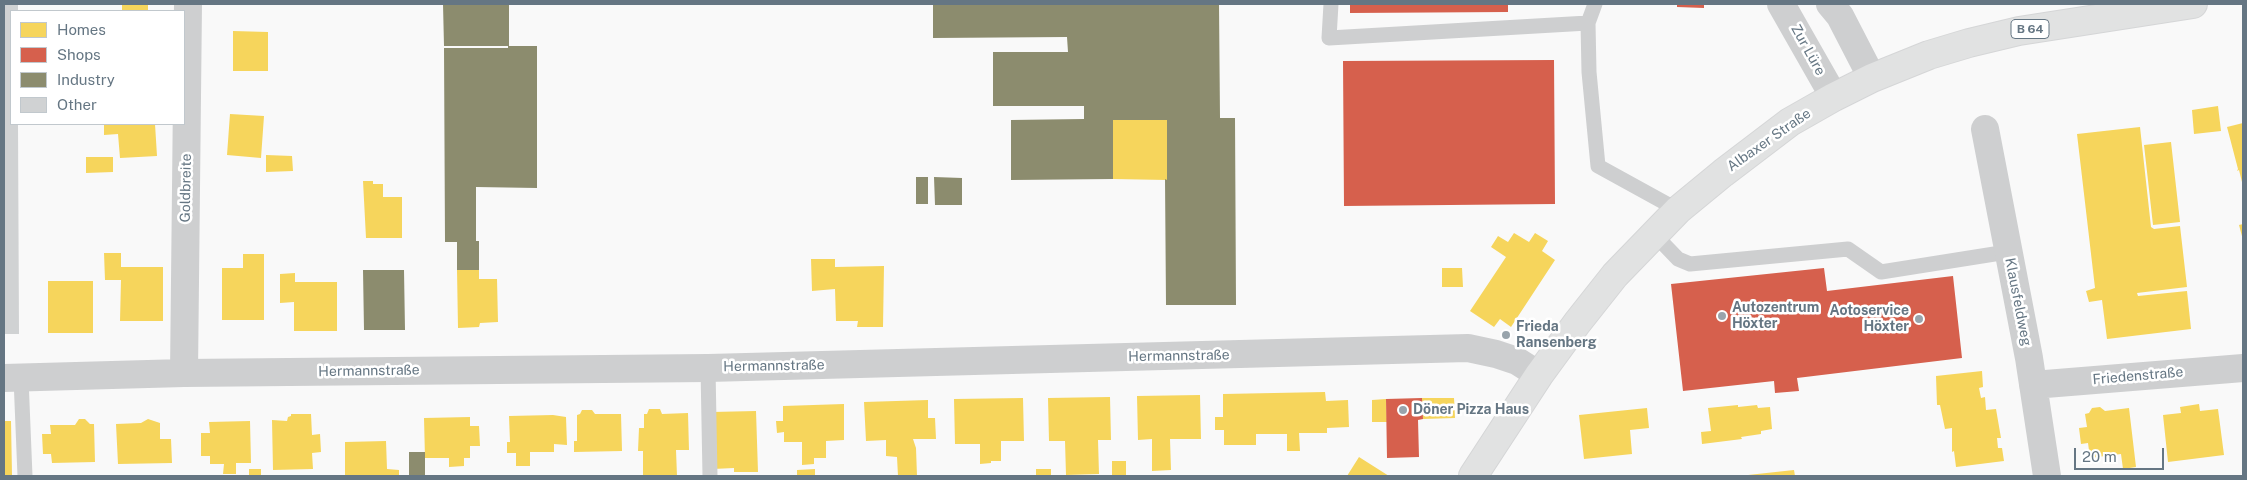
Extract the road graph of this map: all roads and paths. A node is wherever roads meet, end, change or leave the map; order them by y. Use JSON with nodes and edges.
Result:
{"nodes":[{"id":1,"x":188,"y":4,"type":"edge"},
{"id":2,"x":1331,"y":4,"type":"edge"},
{"id":3,"x":1595,"y":4,"type":"edge"},
{"id":4,"x":1782,"y":4,"type":"edge"},
{"id":5,"x":1830,"y":4,"type":"edge"},
{"id":6,"x":2193,"y":4,"type":"edge"},
{"id":7,"x":1588,"y":23,"type":"junction"},
{"id":8,"x":1872,"y":78,"type":"junction"},
{"id":9,"x":1834,"y":97,"type":"junction"},
{"id":10,"x":1984,"y":129,"type":"dead end"},
{"id":11,"x":1678,"y":210,"type":"junction"},
{"id":12,"x":1654,"y":234,"type":"junction"},
{"id":13,"x":2007,"y":252,"type":"junction"},
{"id":14,"x":708,"y":368,"type":"junction"},
{"id":15,"x":2243,"y":368,"type":"edge"},
{"id":16,"x":184,"y":373,"type":"junction"},
{"id":17,"x":1539,"y":375,"type":"junction"},
{"id":18,"x":12,"y":378,"type":"edge"},
{"id":19,"x":2033,"y":385,"type":"junction"},
{"id":20,"x":25,"y":476,"type":"edge"},
{"id":21,"x":710,"y":476,"type":"edge"},
{"id":22,"x":1474,"y":476,"type":"edge"},
{"id":23,"x":2047,"y":476,"type":"edge"}],
"edges":[{"from":1,"to":16,"type":"street","name":"Goldbreite"},
{"from":2,"to":7,"type":"lane"},
{"from":3,"to":7,"type":"lane"},
{"from":4,"to":9,"type":"street","name":"Zur Lüre"},
{"from":5,"to":8,"type":"street"},
{"from":6,"to":8,"type":"main road","name":"Albaxer Straße","number":"B 64"},
{"from":7,"to":11,"type":"lane"},
{"from":8,"to":9,"type":"main road","name":"Albaxer Straße","number":"B 64"},
{"from":9,"to":11,"type":"main road","name":"Albaxer Straße","number":"B 64"},
{"from":10,"to":13,"type":"street","name":"Klausfeldweg"},
{"from":11,"to":12,"type":"main road","name":"Albaxer Straße","number":"B 64"},
{"from":12,"to":13,"type":"lane"},
{"from":12,"to":17,"type":"main road","name":"Albaxer Straße","number":"B 64"},
{"from":13,"to":19,"type":"street","name":"Klausfeldweg"},
{"from":14,"to":16,"type":"street","name":"Hermannstraße"},
{"from":14,"to":17,"type":"street","name":"Hermannstraße"},
{"from":14,"to":21,"type":"lane"},
{"from":15,"to":19,"type":"street","name":"Friedenstraße"},
{"from":16,"to":18,"type":"street","name":"Hermannstraße"},
{"from":17,"to":22,"type":"main road","name":"Albaxer Straße","number":"B 64"},
{"from":18,"to":20,"type":"lane"},
{"from":19,"to":23,"type":"street","name":"Klausfeldweg"}]}
